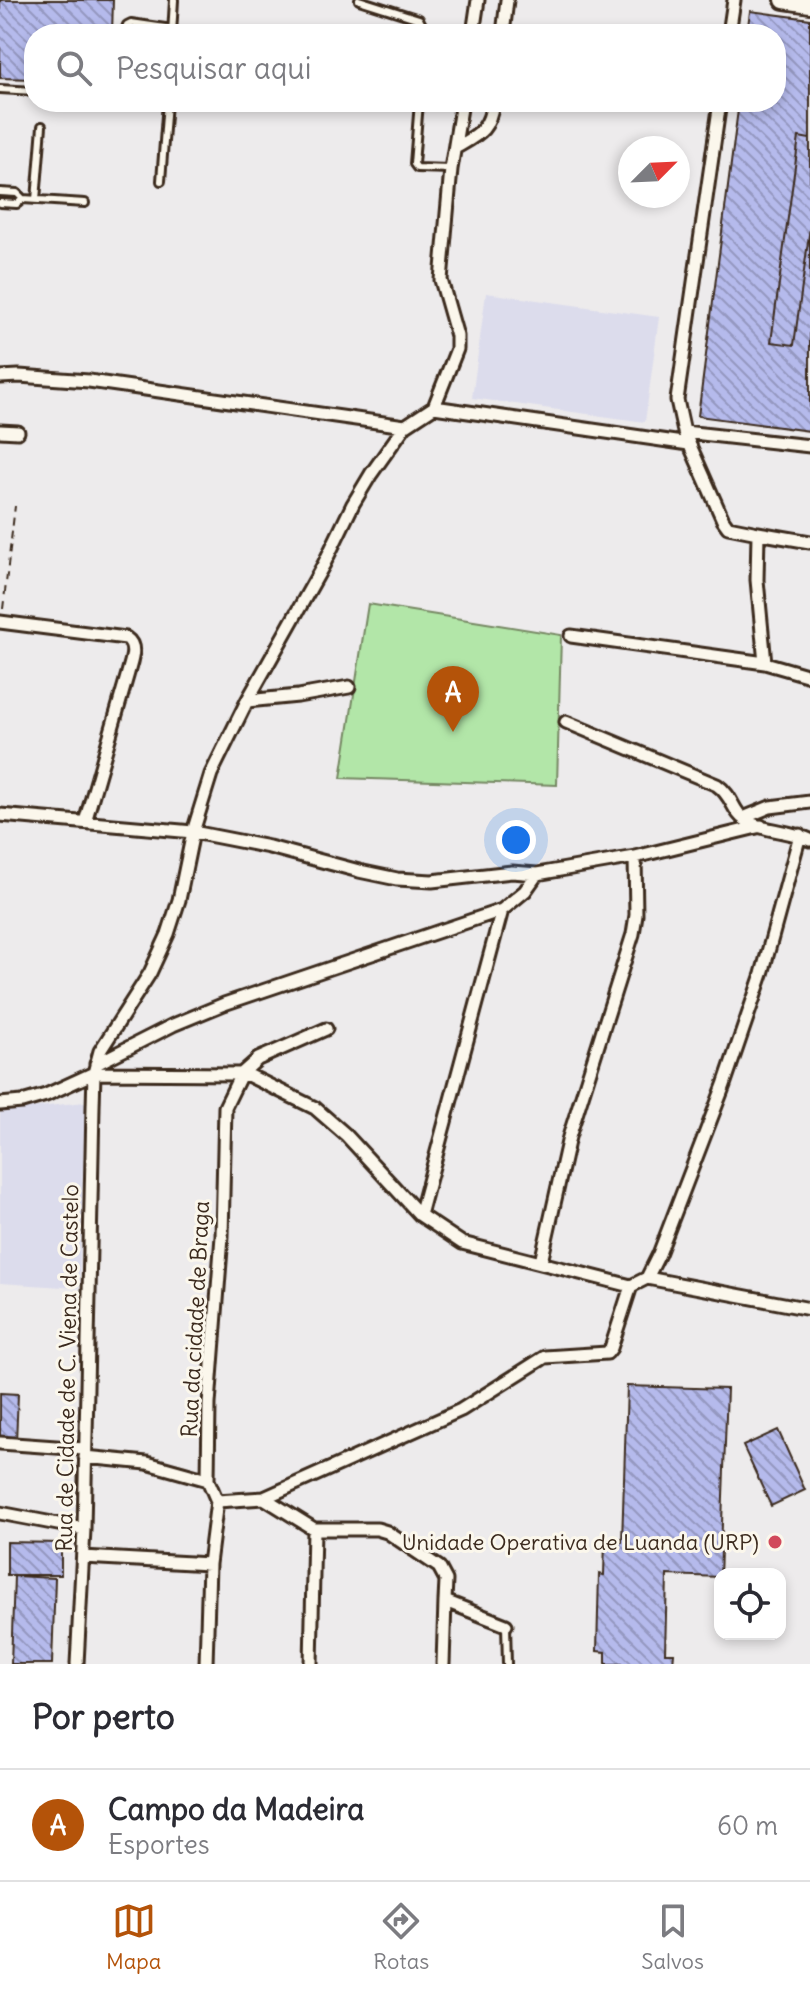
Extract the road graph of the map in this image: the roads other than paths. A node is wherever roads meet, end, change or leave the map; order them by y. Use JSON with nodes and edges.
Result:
{"nodes":[{"id":1,"x":174,"y":0,"type":"edge"},
{"id":2,"x":359,"y":0,"type":"edge"},
{"id":3,"x":478,"y":0,"type":"edge"},
{"id":4,"x":507,"y":0,"type":"edge"},
{"id":5,"x":734,"y":0,"type":"edge"},
{"id":6,"x":784,"y":0,"type":"edge"},
{"id":7,"x":810,"y":4,"type":"edge"},
{"id":8,"x":172,"y":24,"type":"edge"},
{"id":9,"x":422,"y":24,"type":"edge"},
{"id":10,"x":474,"y":24,"type":"edge"},
{"id":11,"x":504,"y":24,"type":"edge"},
{"id":12,"x":730,"y":24,"type":"edge"},
{"id":13,"x":0,"y":89,"type":"edge"},
{"id":14,"x":24,"y":90,"type":"edge"},
{"id":15,"x":166,"y":112,"type":"edge"},
{"id":16,"x":418,"y":112,"type":"edge"},
{"id":17,"x":460,"y":112,"type":"edge"},
{"id":18,"x":491,"y":112,"type":"edge"},
{"id":19,"x":719,"y":112,"type":"edge"},
{"id":20,"x":42,"y":126,"type":"dead end"},
{"id":21,"x":455,"y":148,"type":"junction"},
{"id":22,"x":451,"y":169,"type":"junction"},
{"id":23,"x":161,"y":181,"type":"dead end"},
{"id":24,"x":0,"y":192,"type":"edge"},
{"id":25,"x":23,"y":199,"type":"junction"},
{"id":26,"x":36,"y":200,"type":"junction"},
{"id":27,"x":0,"y":203,"type":"edge"},
{"id":28,"x":85,"y":203,"type":"dead end"},
{"id":29,"x":0,"y":377,"type":"edge"},
{"id":30,"x":434,"y":407,"type":"junction"},
{"id":31,"x":405,"y":426,"type":"junction"},
{"id":32,"x":0,"y":431,"type":"edge"},
{"id":33,"x":18,"y":432,"type":"dead end"},
{"id":34,"x":687,"y":438,"type":"junction"},
{"id":35,"x":810,"y":446,"type":"edge"},
{"id":36,"x":758,"y":533,"type":"junction"},
{"id":37,"x":810,"y":542,"type":"edge"},
{"id":38,"x":1,"y":622,"type":"edge"},
{"id":39,"x":571,"y":636,"type":"dead end"},
{"id":40,"x":765,"y":663,"type":"junction"},
{"id":41,"x":810,"y":676,"type":"edge"},
{"id":42,"x":349,"y":687,"type":"dead end"},
{"id":43,"x":247,"y":701,"type":"junction"},
{"id":44,"x":566,"y":722,"type":"dead end"},
{"id":45,"x":810,"y":802,"type":"edge"},
{"id":46,"x":0,"y":815,"type":"edge"},
{"id":47,"x":743,"y":818,"type":"junction"},
{"id":48,"x":85,"y":822,"type":"junction"},
{"id":49,"x":761,"y":826,"type":"junction"},
{"id":50,"x":193,"y":832,"type":"junction"},
{"id":51,"x":805,"y":837,"type":"edge"},
{"id":52,"x":635,"y":857,"type":"junction"},
{"id":53,"x":537,"y":874,"type":"junction"},
{"id":54,"x":502,"y":910,"type":"junction"},
{"id":55,"x":326,"y":1029,"type":"dead end"},
{"id":56,"x":95,"y":1069,"type":"junction"},
{"id":57,"x":241,"y":1074,"type":"junction"},
{"id":58,"x":0,"y":1104,"type":"edge"},
{"id":59,"x":420,"y":1215,"type":"junction"},
{"id":60,"x":541,"y":1262,"type":"junction"},
{"id":61,"x":647,"y":1278,"type":"junction"},
{"id":62,"x":631,"y":1286,"type":"junction"},
{"id":63,"x":810,"y":1309,"type":"edge"},
{"id":64,"x":0,"y":1443,"type":"edge"},
{"id":65,"x":84,"y":1453,"type":"junction"},
{"id":66,"x":208,"y":1480,"type":"junction"},
{"id":67,"x":264,"y":1498,"type":"junction"},
{"id":68,"x":217,"y":1501,"type":"junction"},
{"id":69,"x":0,"y":1513,"type":"edge"},
{"id":70,"x":84,"y":1529,"type":"junction"},
{"id":71,"x":314,"y":1529,"type":"junction"},
{"id":72,"x":83,"y":1557,"type":"junction"},
{"id":73,"x":209,"y":1564,"type":"junction"},
{"id":74,"x":445,"y":1601,"type":"junction"},
{"id":75,"x":506,"y":1625,"type":"joint"},
{"id":76,"x":77,"y":1664,"type":"edge"},
{"id":77,"x":206,"y":1664,"type":"edge"},
{"id":78,"x":311,"y":1664,"type":"edge"},
{"id":79,"x":443,"y":1664,"type":"edge"},
{"id":80,"x":507,"y":1664,"type":"edge"}],
"edges":[{"from":1,"to":8,"type":"lane"},
{"from":2,"to":9,"type":"lane"},
{"from":3,"to":10,"type":"street"},
{"from":4,"to":11,"type":"street"},
{"from":5,"to":12,"type":"street"},
{"from":6,"to":7,"type":"street"},
{"from":13,"to":14,"type":"lane"},
{"from":15,"to":23,"type":"lane"},
{"from":16,"to":22,"type":"lane"},
{"from":17,"to":21,"type":"street"},
{"from":18,"to":21,"type":"street"},
{"from":19,"to":34,"type":"street"},
{"from":20,"to":26,"type":"lane"},
{"from":21,"to":22,"type":"street"},
{"from":22,"to":30,"type":"street"},
{"from":24,"to":25,"type":"lane"},
{"from":25,"to":26,"type":"lane"},
{"from":25,"to":27,"type":"lane"},
{"from":26,"to":28,"type":"lane"},
{"from":29,"to":31,"type":"street"},
{"from":30,"to":31,"type":"street"},
{"from":30,"to":34,"type":"street"},
{"from":31,"to":43,"type":"street"},
{"from":32,"to":33,"type":"street"},
{"from":34,"to":35,"type":"street"},
{"from":34,"to":36,"type":"street"},
{"from":36,"to":37,"type":"street"},
{"from":36,"to":40,"type":"street"},
{"from":38,"to":48,"type":"street"},
{"from":39,"to":40,"type":"street"},
{"from":40,"to":41,"type":"street"},
{"from":42,"to":43,"type":"street"},
{"from":43,"to":50,"type":"street"},
{"from":44,"to":47,"type":"street"},
{"from":45,"to":47,"type":"street"},
{"from":46,"to":48,"type":"street"},
{"from":47,"to":49,"type":"street"},
{"from":48,"to":50,"type":"street"},
{"from":49,"to":51,"type":"street"},
{"from":49,"to":52,"type":"street"},
{"from":50,"to":53,"type":"street"},
{"from":50,"to":56,"type":"street"},
{"from":51,"to":61,"type":"street"},
{"from":52,"to":53,"type":"street"},
{"from":52,"to":60,"type":"street"},
{"from":53,"to":54,"type":"street"},
{"from":54,"to":56,"type":"street"},
{"from":54,"to":59,"type":"street"},
{"from":55,"to":57,"type":"street","name":"Rua da cidade de Braga"},
{"from":56,"to":57,"type":"street"},
{"from":56,"to":58,"type":"street"},
{"from":56,"to":65,"type":"street","name":"Rua de Cidade de C. Viena de Castelo"},
{"from":57,"to":59,"type":"street"},
{"from":57,"to":66,"type":"street","name":"Rua da cidade de Braga"},
{"from":59,"to":60,"type":"street"},
{"from":60,"to":62,"type":"street"},
{"from":61,"to":62,"type":"street"},
{"from":61,"to":63,"type":"street"},
{"from":62,"to":67,"type":"street"},
{"from":64,"to":65,"type":"street"},
{"from":65,"to":66,"type":"street"},
{"from":65,"to":70,"type":"street","name":"Rua de Cidade de C. Viena de Castelo"},
{"from":66,"to":68,"type":"street","name":"Rua da cidade de Braga"},
{"from":67,"to":68,"type":"street"},
{"from":67,"to":71,"type":"street"},
{"from":68,"to":73,"type":"street"},
{"from":69,"to":70,"type":"street"},
{"from":70,"to":72,"type":"street","name":"Rua de Cidade de C. Viena de Castelo"},
{"from":71,"to":74,"type":"street"},
{"from":71,"to":78,"type":"street"},
{"from":72,"to":73,"type":"street"},
{"from":72,"to":76,"type":"street","name":"Rua de Cidade de C. Viena de Castelo"},
{"from":73,"to":77,"type":"street"},
{"from":74,"to":75,"type":"street"},
{"from":74,"to":79,"type":"street"},
{"from":75,"to":80,"type":"lane"}]}
